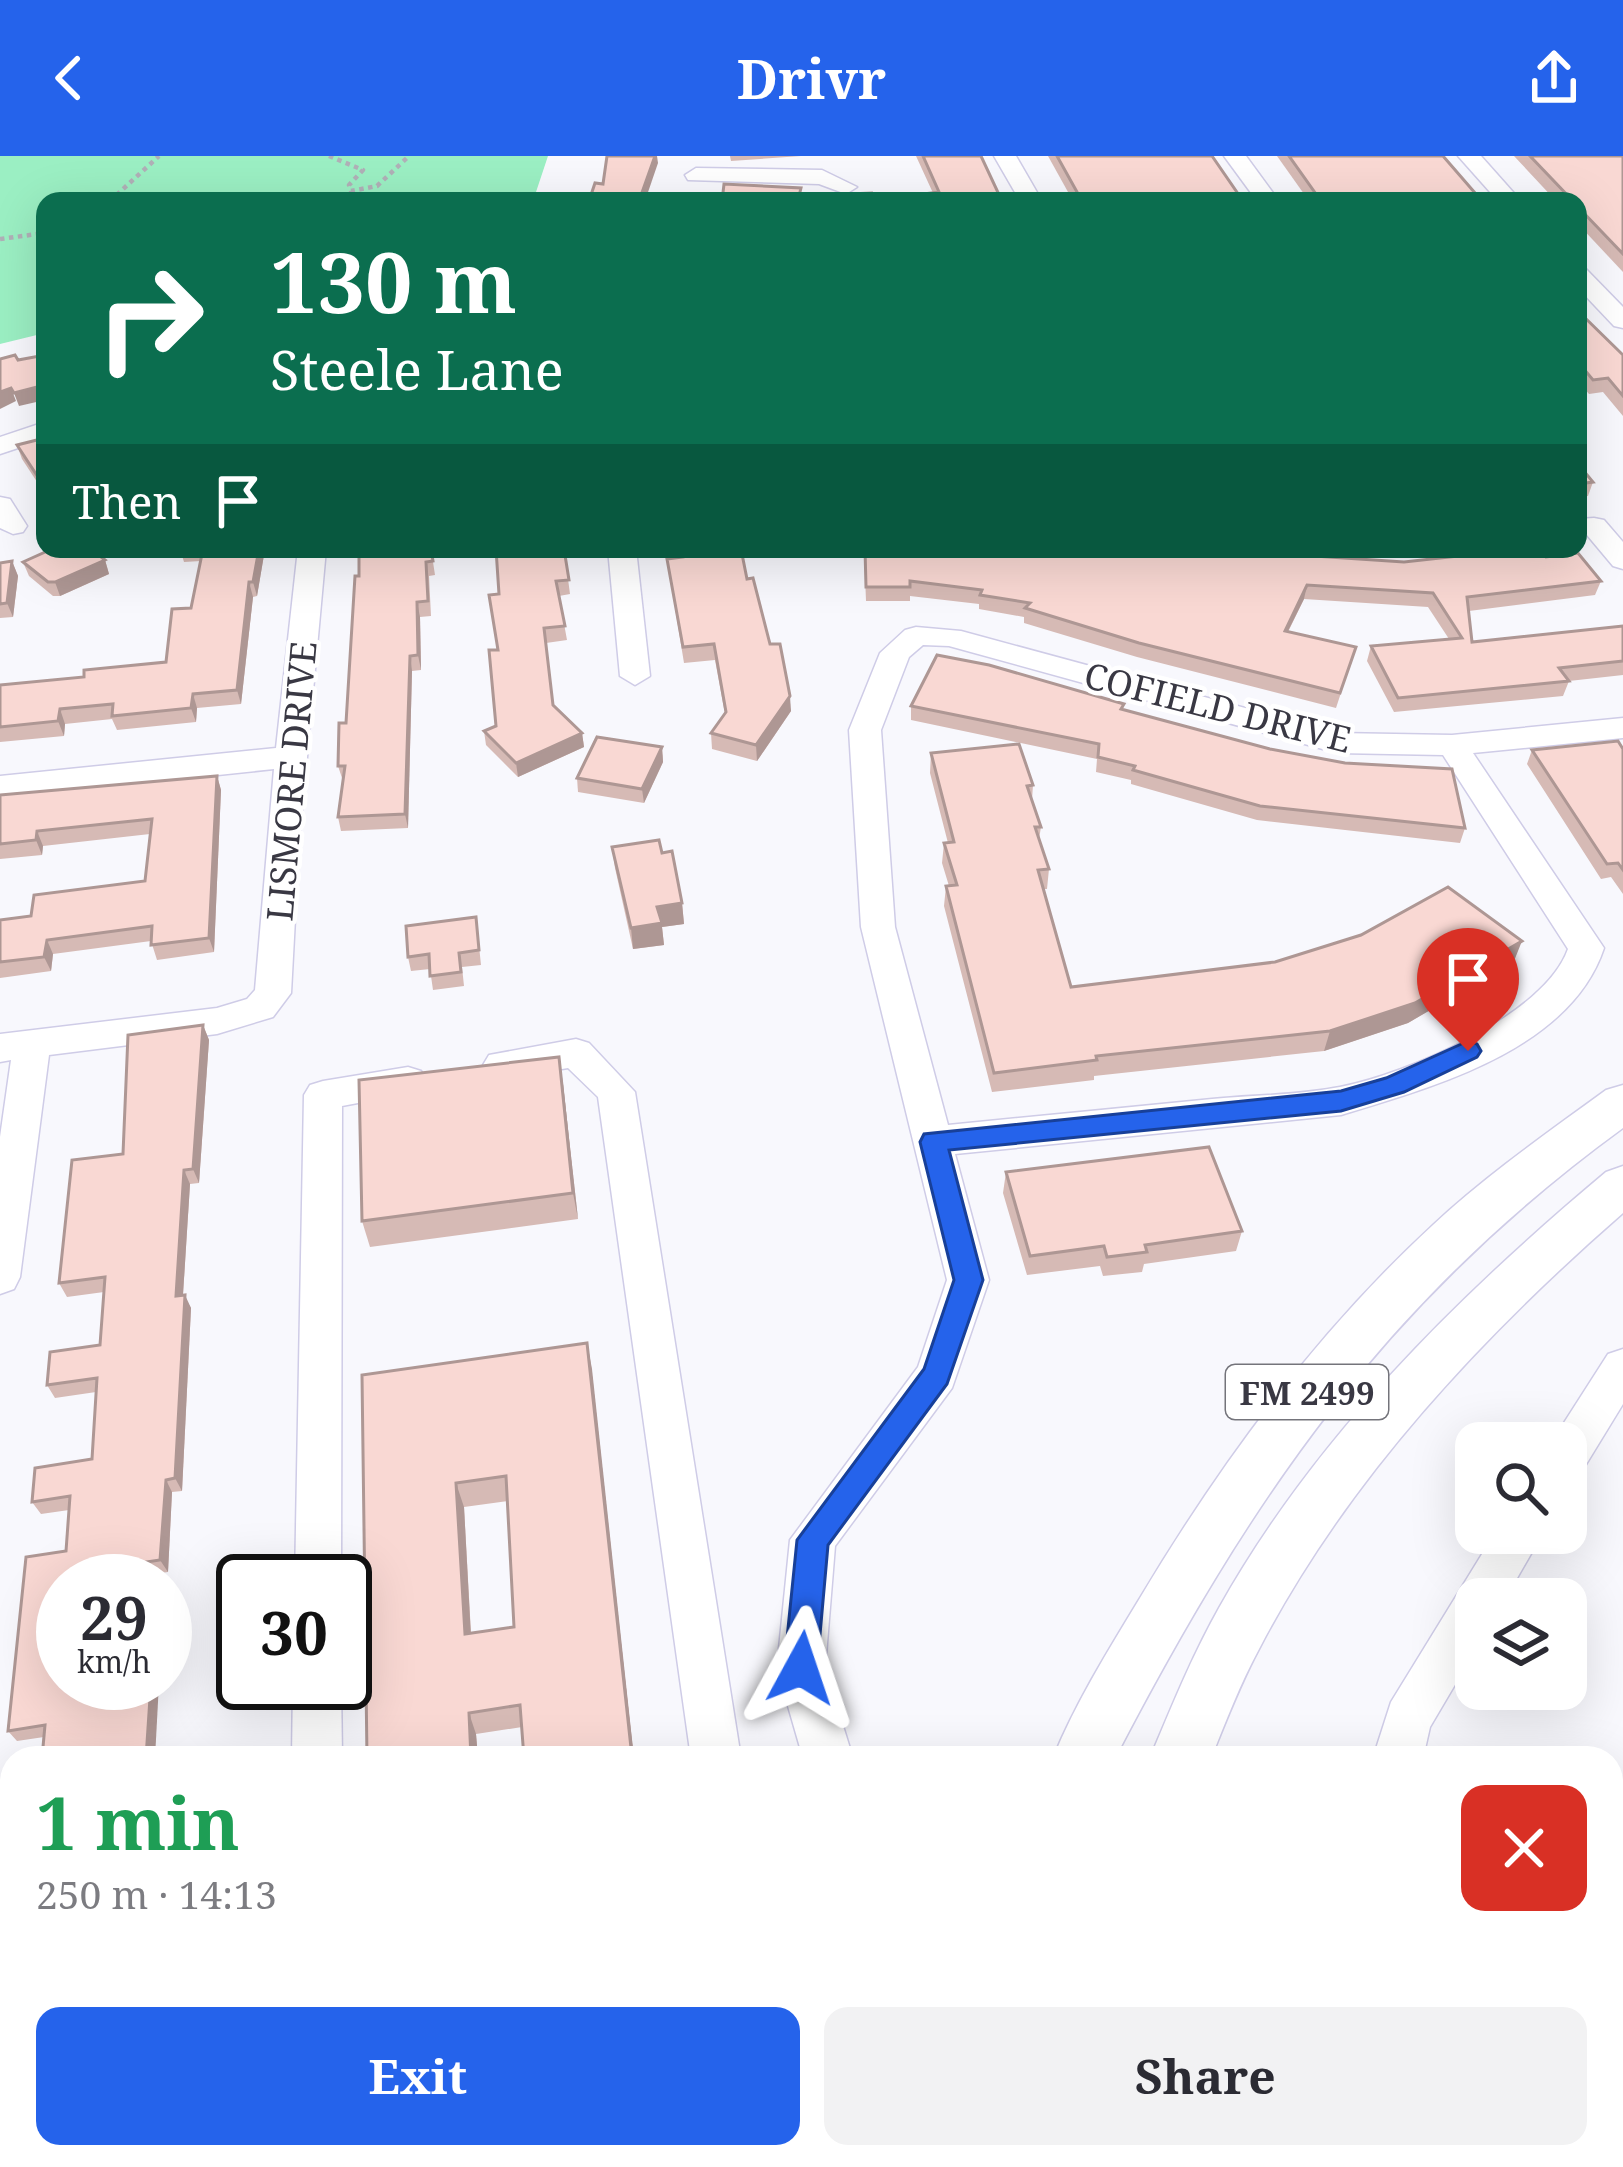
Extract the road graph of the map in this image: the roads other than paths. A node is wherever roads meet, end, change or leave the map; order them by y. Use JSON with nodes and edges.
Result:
{"nodes":[{"id":1,"x":1005,"y":156,"type":"edge"},
{"id":2,"x":1235,"y":156,"type":"edge"},
{"id":3,"x":1469,"y":156,"type":"edge"},
{"id":4,"x":696,"y":166,"type":"edge"},
{"id":5,"x":846,"y":187,"type":"dead end"},
{"id":6,"x":1026,"y":192,"type":"edge"},
{"id":7,"x":1261,"y":192,"type":"edge"},
{"id":8,"x":1502,"y":192,"type":"edge"},
{"id":9,"x":1587,"y":283,"type":"edge"},
{"id":10,"x":1623,"y":321,"type":"edge"},
{"id":11,"x":36,"y":433,"type":"edge"},
{"id":12,"x":0,"y":446,"type":"edge"},
{"id":13,"x":1587,"y":526,"type":"edge"},
{"id":14,"x":311,"y":558,"type":"edge"},
{"id":15,"x":623,"y":558,"type":"edge"},
{"id":16,"x":1623,"y":560,"type":"edge"},
{"id":17,"x":635,"y":676,"type":"dead end"},
{"id":18,"x":1623,"y":728,"type":"edge"},
{"id":19,"x":1452,"y":745,"type":"junction"},
{"id":20,"x":291,"y":757,"type":"junction"},
{"id":21,"x":0,"y":787,"type":"edge"},
{"id":22,"x":16,"y":1047,"type":"edge"},
{"id":23,"x":1623,"y":1103,"type":"edge"},
{"id":24,"x":934,"y":1142,"type":"junction"},
{"id":25,"x":1623,"y":1185,"type":"edge"},
{"id":26,"x":0,"y":1277,"type":"edge"},
{"id":27,"x":1623,"y":1367,"type":"edge"},
{"id":28,"x":1587,"y":1424,"type":"edge"},
{"id":29,"x":318,"y":1554,"type":"edge"},
{"id":30,"x":1455,"y":1641,"type":"edge"},
{"id":31,"x":317,"y":1710,"type":"edge"},
{"id":32,"x":317,"y":1746,"type":"edge"},
{"id":33,"x":714,"y":1746,"type":"edge"},
{"id":34,"x":824,"y":1746,"type":"edge"},
{"id":35,"x":1089,"y":1746,"type":"edge"},
{"id":36,"x":1186,"y":1746,"type":"edge"},
{"id":37,"x":1401,"y":1746,"type":"edge"}],
"edges":[{"from":1,"to":6,"type":"street"},
{"from":2,"to":7,"type":"street"},
{"from":3,"to":8,"type":"street"},
{"from":4,"to":5,"type":"street"},
{"from":9,"to":10,"type":"street"},
{"from":11,"to":12,"type":"street"},
{"from":13,"to":16,"type":"street"},
{"from":14,"to":20,"type":"street","name":"LISMORE DRIVE"},
{"from":15,"to":17,"type":"street"},
{"from":18,"to":19,"type":"street","name":"COFIELD DRIVE"},
{"from":19,"to":24,"type":"street"},
{"from":19,"to":24,"type":"street","name":"COFIELD DRIVE"},
{"from":20,"to":21,"type":"street"},
{"from":20,"to":22,"type":"street","name":"LISMORE DRIVE"},
{"from":22,"to":26,"type":"street"},
{"from":23,"to":35,"type":"main road","number":"FM 2499"},
{"from":24,"to":34,"type":"street"},
{"from":25,"to":36,"type":"main road","number":"FM 2499"},
{"from":27,"to":28,"type":"street"},
{"from":29,"to":33,"type":"street"},
{"from":30,"to":37,"type":"street"},
{"from":31,"to":32,"type":"street"}]}
